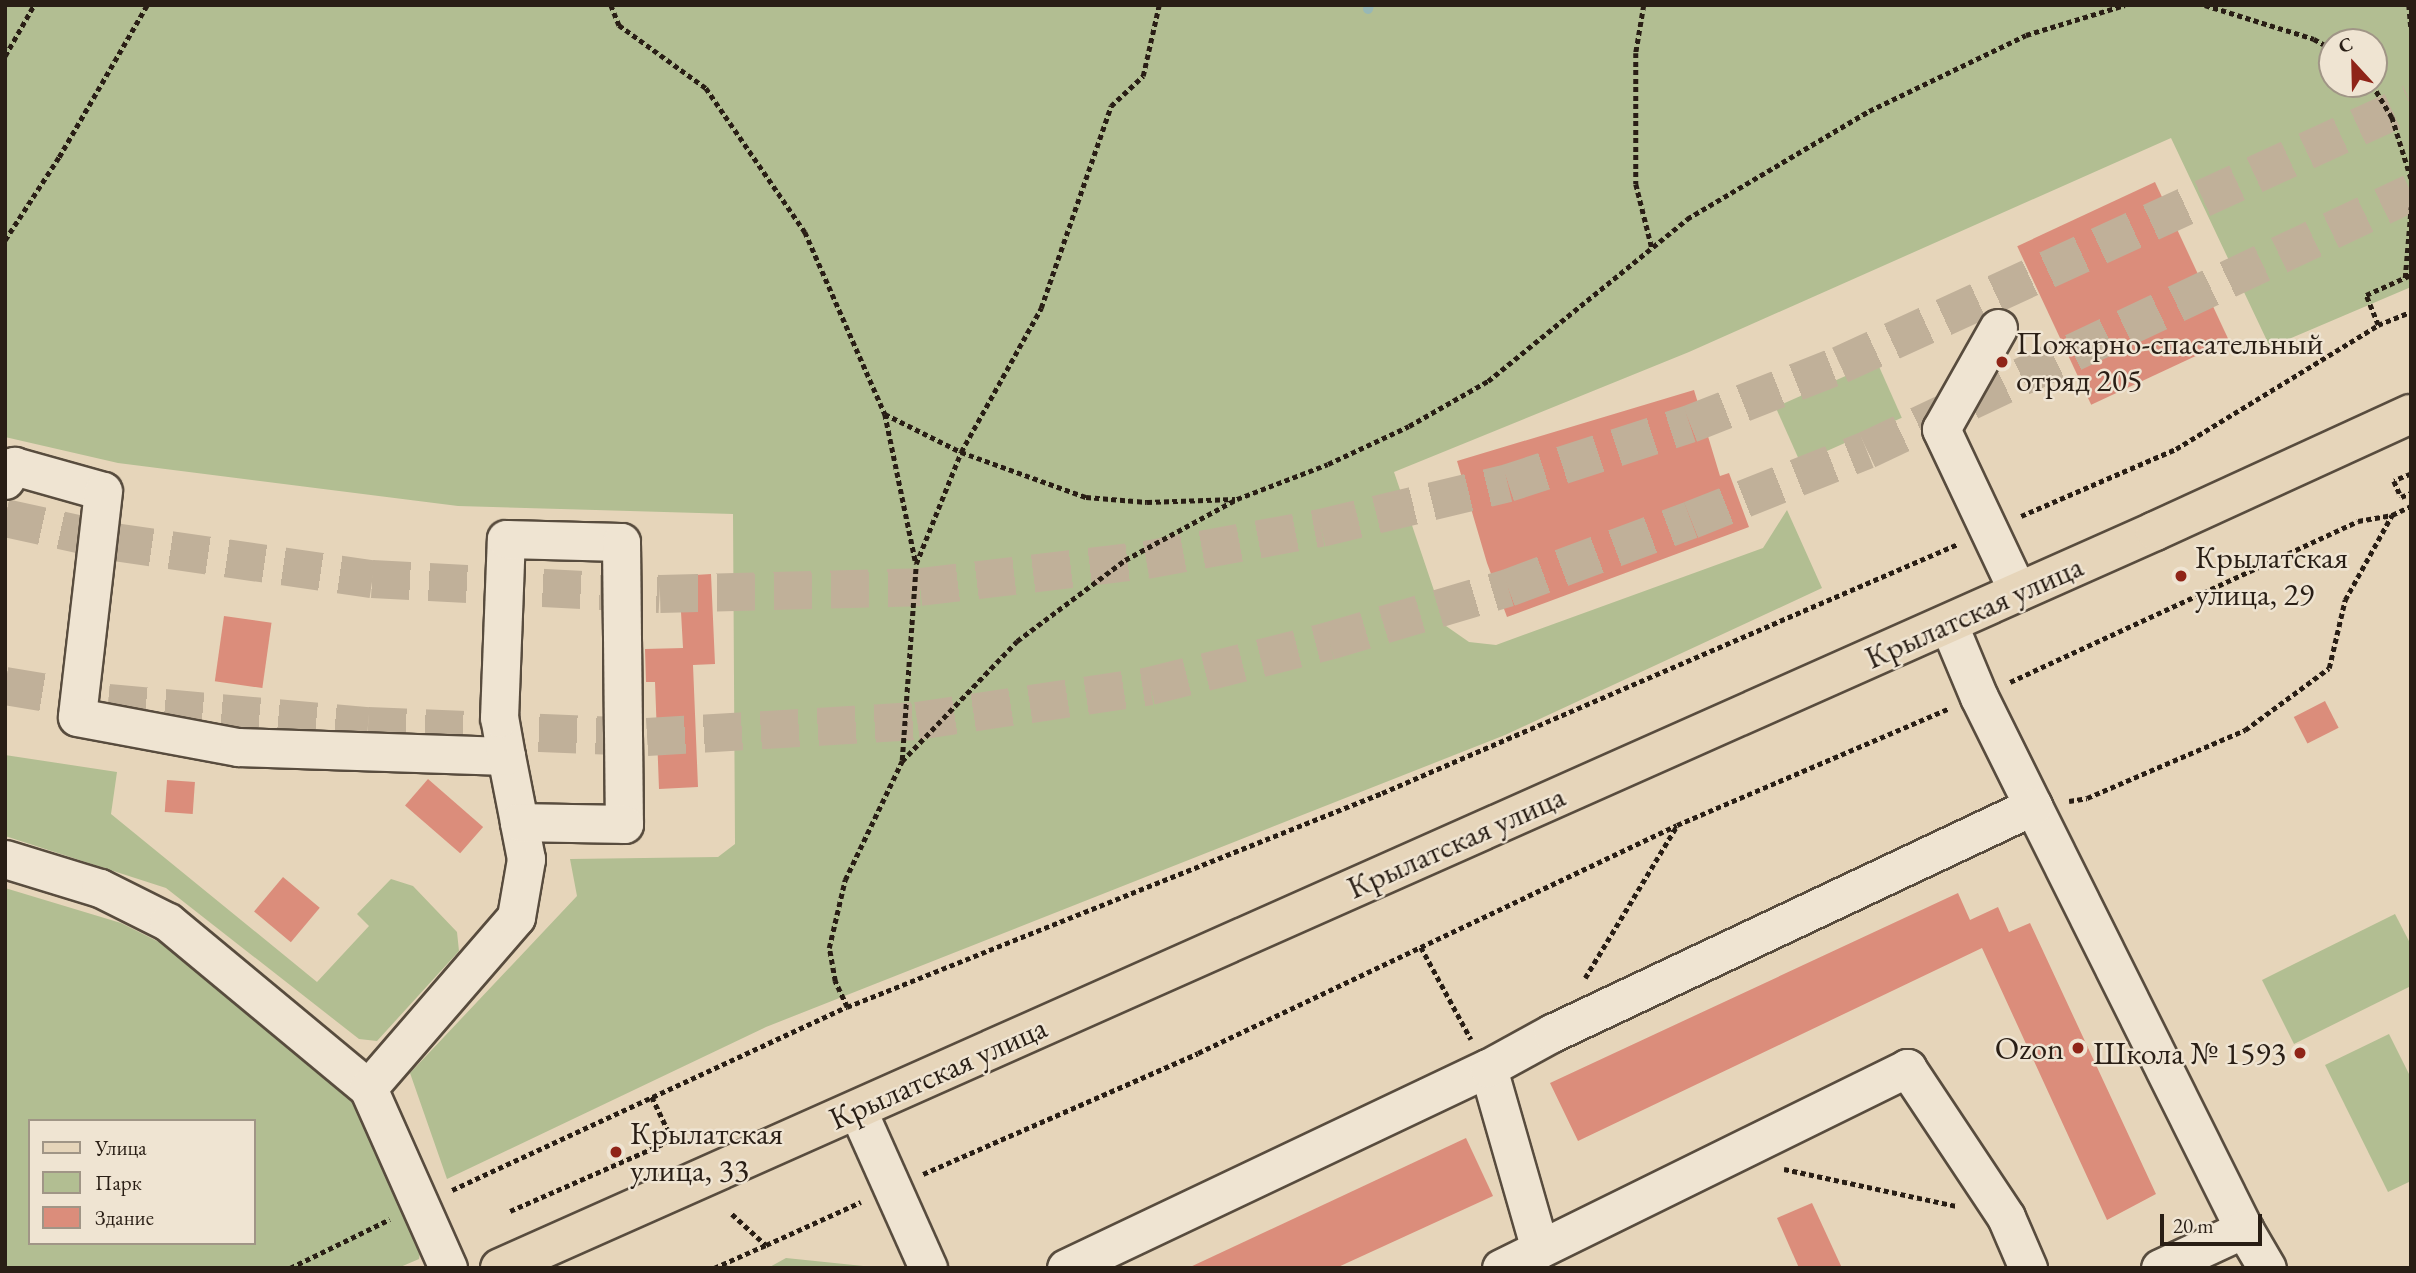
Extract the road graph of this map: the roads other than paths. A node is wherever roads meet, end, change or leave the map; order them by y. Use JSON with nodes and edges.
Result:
{"nodes":[{"id":1,"x":1998,"y":328,"type":"dead end"},
{"id":2,"x":2411,"y":414,"type":"edge"},
{"id":3,"x":5,"y":480,"type":"edge"},
{"id":4,"x":2018,"y":592,"type":"junction"},
{"id":5,"x":1948,"y":623,"type":"junction"},
{"id":6,"x":506,"y":756,"type":"junction"},
{"id":7,"x":2033,"y":806,"type":"junction"},
{"id":8,"x":519,"y":822,"type":"junction"},
{"id":9,"x":5,"y":859,"type":"edge"},
{"id":10,"x":1488,"y":1069,"type":"junction"},
{"id":11,"x":368,"y":1088,"type":"junction"},
{"id":12,"x":857,"y":1109,"type":"junction"},
{"id":13,"x":2244,"y":1229,"type":"junction"},
{"id":14,"x":1539,"y":1249,"type":"junction"},
{"id":15,"x":449,"y":1268,"type":"edge"},
{"id":16,"x":500,"y":1268,"type":"edge"},
{"id":17,"x":928,"y":1268,"type":"edge"},
{"id":18,"x":1066,"y":1268,"type":"edge"},
{"id":19,"x":1501,"y":1268,"type":"edge"},
{"id":20,"x":2028,"y":1268,"type":"edge"},
{"id":21,"x":2160,"y":1268,"type":"edge"},
{"id":22,"x":2267,"y":1268,"type":"edge"}],
"edges":[{"from":1,"to":4,"type":"lane"},
{"from":2,"to":4,"type":"main road","name":"Крылатская улица"},
{"from":3,"to":6,"type":"lane"},
{"from":4,"to":5,"type":"main road","name":"Крылатская улица"},
{"from":5,"to":7,"type":"lane"},
{"from":5,"to":12,"type":"main road","name":"Крылатская улица"},
{"from":6,"to":8,"type":"lane"},
{"from":6,"to":8,"type":"lane"},
{"from":7,"to":10,"type":"lane"},
{"from":7,"to":13,"type":"lane"},
{"from":8,"to":11,"type":"lane"},
{"from":9,"to":11,"type":"lane"},
{"from":10,"to":14,"type":"lane"},
{"from":10,"to":18,"type":"lane"},
{"from":11,"to":15,"type":"lane"},
{"from":12,"to":16,"type":"main road","name":"Крылатская улица"},
{"from":12,"to":17,"type":"lane"},
{"from":13,"to":21,"type":"lane"},
{"from":13,"to":22,"type":"lane"},
{"from":14,"to":19,"type":"lane"},
{"from":14,"to":20,"type":"lane"}]}
